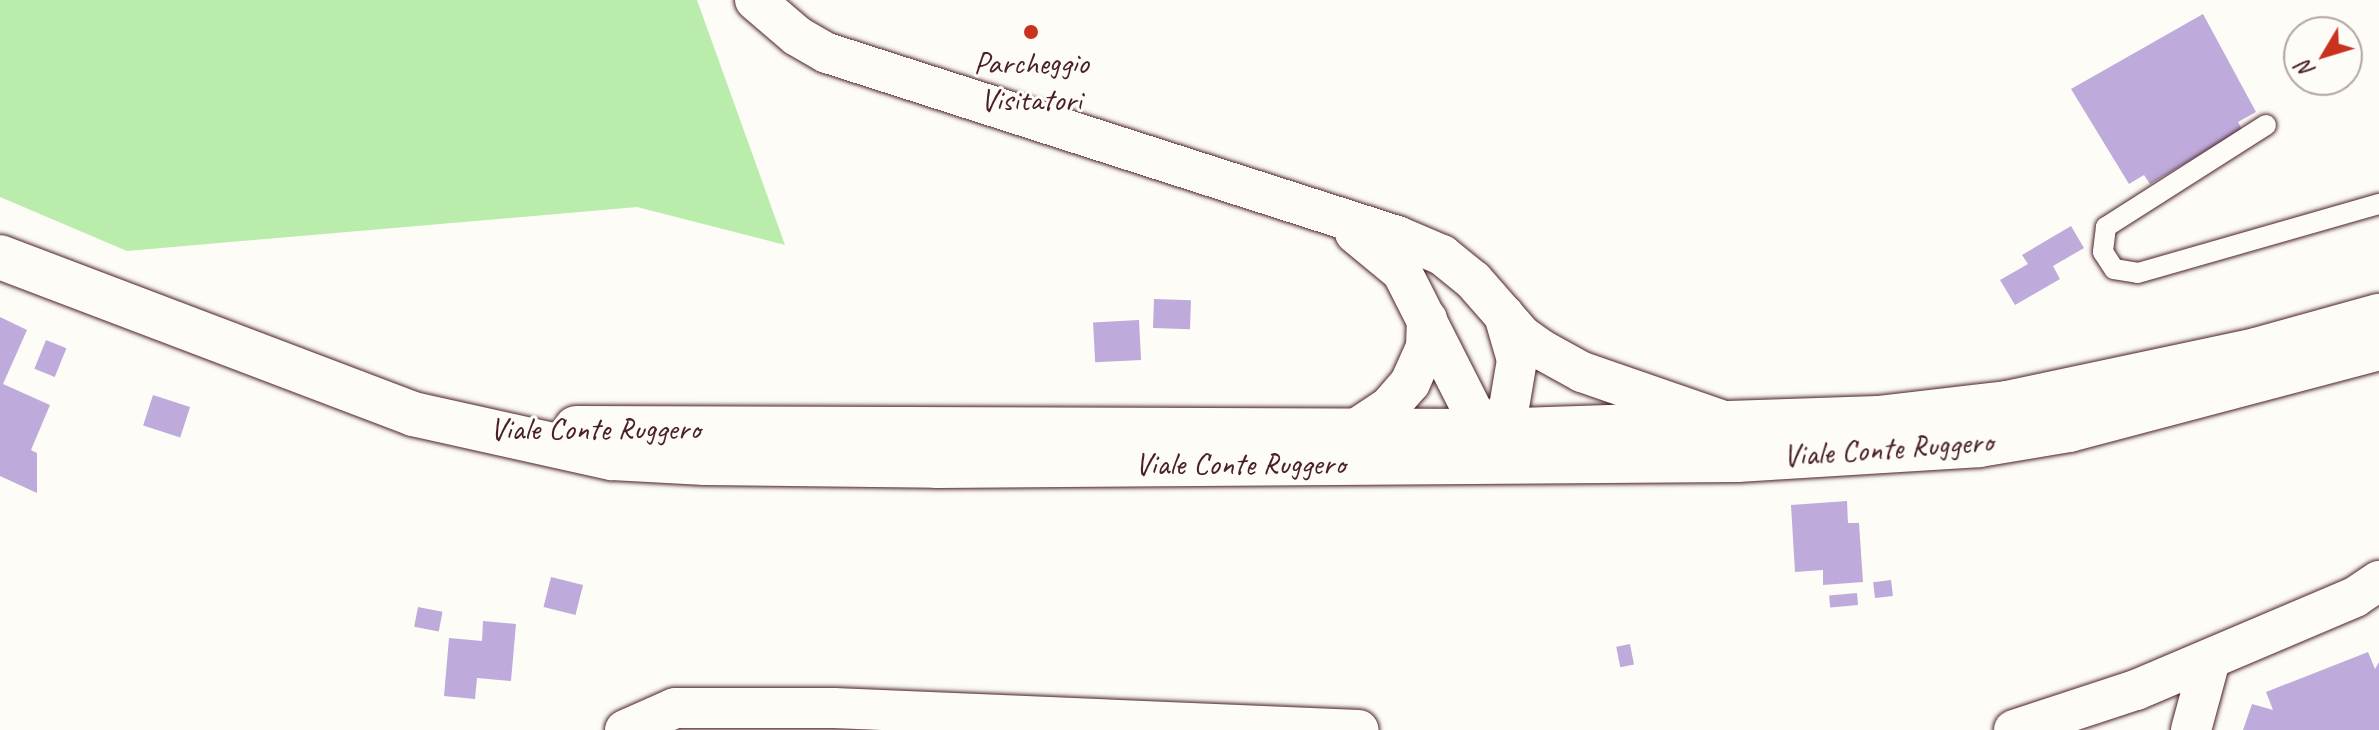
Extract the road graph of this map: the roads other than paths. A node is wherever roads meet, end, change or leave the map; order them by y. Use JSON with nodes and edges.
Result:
{"nodes":[{"id":1,"x":755,"y":0,"type":"edge"},
{"id":2,"x":2266,"y":125,"type":"dead end"},
{"id":3,"x":2379,"y":204,"type":"edge"},
{"id":4,"x":1321,"y":211,"type":"junction"},
{"id":5,"x":0,"y":257,"type":"edge"},
{"id":6,"x":1504,"y":315,"type":"junction"},
{"id":7,"x":2379,"y":316,"type":"edge"},
{"id":8,"x":1427,"y":319,"type":"junction"},
{"id":9,"x":2379,"y":348,"type":"edge"},
{"id":10,"x":1733,"y":425,"type":"junction"},
{"id":11,"x":473,"y":428,"type":"junction"},
{"id":12,"x":1353,"y":431,"type":"junction"},
{"id":13,"x":1489,"y":431,"type":"junction"},
{"id":14,"x":1817,"y":456,"type":"junction"},
{"id":15,"x":971,"y":466,"type":"junction"},
{"id":16,"x":2379,"y":581,"type":"edge"},
{"id":17,"x":2210,"y":660,"type":"junction"},
{"id":18,"x":625,"y":730,"type":"edge"},
{"id":19,"x":1359,"y":730,"type":"edge"},
{"id":20,"x":2014,"y":730,"type":"edge"},
{"id":21,"x":2191,"y":730,"type":"edge"}],
"edges":[{"from":1,"to":4,"type":"street"},
{"from":2,"to":3,"type":"lane"},
{"from":4,"to":6,"type":"street"},
{"from":4,"to":8,"type":"street"},
{"from":5,"to":11,"type":"main road"},
{"from":6,"to":10,"type":"street"},
{"from":6,"to":13,"type":"street"},
{"from":7,"to":10,"type":"main road","name":"Viale Conte Ruggero"},
{"from":8,"to":12,"type":"street"},
{"from":8,"to":13,"type":"street"},
{"from":9,"to":14,"type":"main road","name":"Viale Conte Ruggero"},
{"from":10,"to":13,"type":"main road","name":"Viale Conte Ruggero"},
{"from":11,"to":12,"type":"main road","name":"Viale Conte Ruggero"},
{"from":11,"to":15,"type":"main road","name":"Viale Conte Ruggero"},
{"from":12,"to":13,"type":"main road","name":"Viale Conte Ruggero"},
{"from":13,"to":14,"type":"street"},
{"from":13,"to":15,"type":"street"},
{"from":14,"to":15,"type":"main road","name":"Viale Conte Ruggero"},
{"from":16,"to":17,"type":"street"},
{"from":17,"to":20,"type":"street"},
{"from":17,"to":21,"type":"street"},
{"from":18,"to":19,"type":"street"}]}
